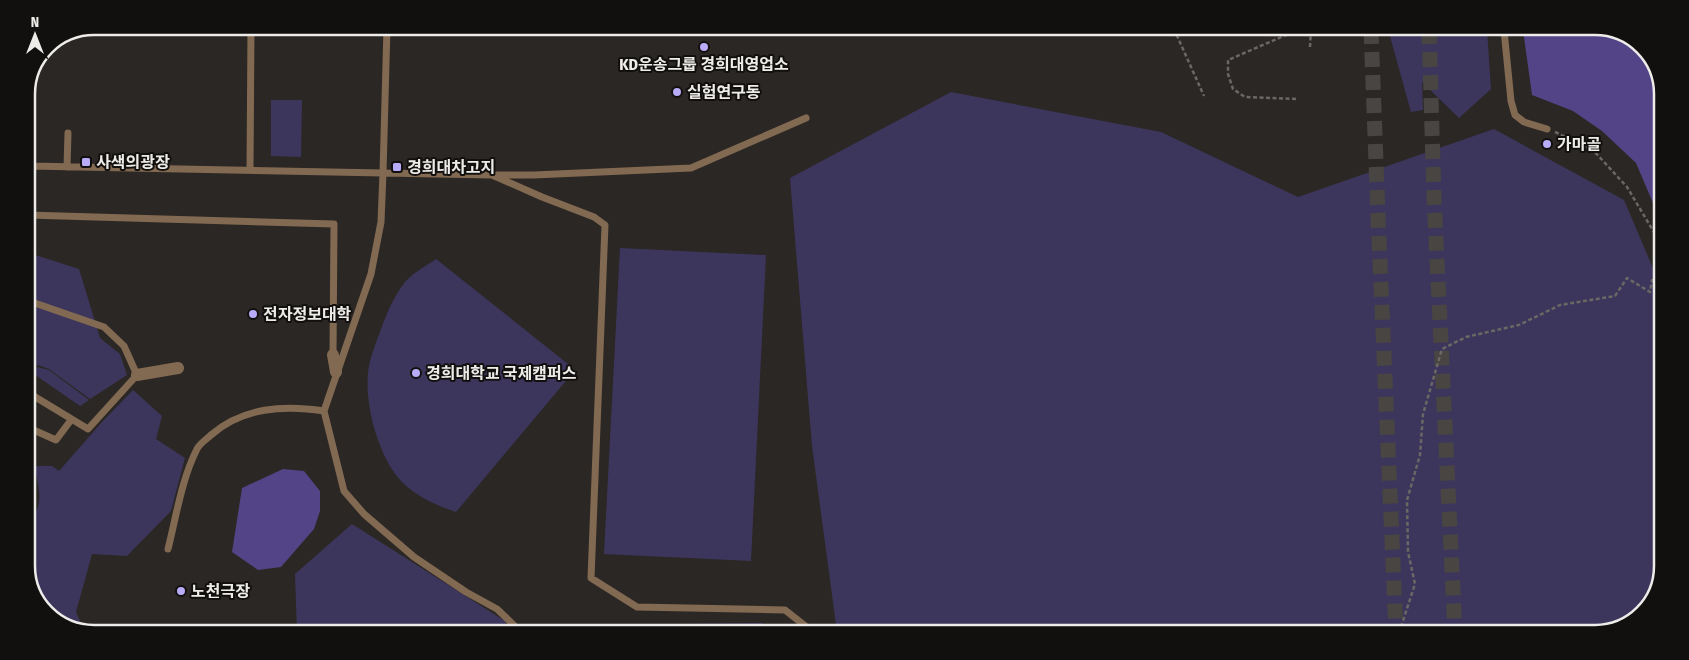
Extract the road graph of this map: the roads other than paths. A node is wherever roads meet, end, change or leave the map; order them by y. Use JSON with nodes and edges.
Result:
{"nodes":[{"id":1,"x":251,"y":35,"type":"edge"},
{"id":2,"x":387,"y":35,"type":"edge"},
{"id":3,"x":1504,"y":35,"type":"edge"},
{"id":4,"x":806,"y":118,"type":"dead end"},
{"id":5,"x":1547,"y":129,"type":"road end"},
{"id":6,"x":68,"y":134,"type":"dead end"},
{"id":7,"x":67,"y":167,"type":"junction"},
{"id":8,"x":35,"y":169,"type":"edge"},
{"id":9,"x":250,"y":170,"type":"junction"},
{"id":10,"x":383,"y":173,"type":"junction"},
{"id":11,"x":492,"y":175,"type":"junction"},
{"id":12,"x":35,"y":215,"type":"edge"},
{"id":13,"x":35,"y":303,"type":"edge"},
{"id":14,"x":333,"y":355,"type":"joint"},
{"id":15,"x":178,"y":368,"type":"dead end"},
{"id":16,"x":336,"y":372,"type":"junction"},
{"id":17,"x":137,"y":375,"type":"junction"},
{"id":18,"x":35,"y":397,"type":"edge"},
{"id":19,"x":324,"y":411,"type":"junction"},
{"id":20,"x":71,"y":420,"type":"junction"},
{"id":21,"x":35,"y":431,"type":"edge"},
{"id":22,"x":168,"y":548,"type":"dead end"},
{"id":23,"x":513,"y":625,"type":"edge"},
{"id":24,"x":804,"y":625,"type":"edge"}],
"edges":[{"from":1,"to":9,"type":"lane"},
{"from":2,"to":10,"type":"lane"},
{"from":3,"to":5,"type":"lane"},
{"from":4,"to":11,"type":"lane"},
{"from":6,"to":7,"type":"lane"},
{"from":7,"to":8,"type":"lane"},
{"from":7,"to":9,"type":"lane"},
{"from":9,"to":10,"type":"lane"},
{"from":10,"to":11,"type":"lane"},
{"from":10,"to":16,"type":"lane"},
{"from":11,"to":24,"type":"lane"},
{"from":12,"to":14,"type":"lane"},
{"from":13,"to":17,"type":"lane"},
{"from":14,"to":16,"type":"street"},
{"from":15,"to":17,"type":"street"},
{"from":16,"to":19,"type":"lane"},
{"from":17,"to":20,"type":"lane"},
{"from":18,"to":20,"type":"lane"},
{"from":19,"to":22,"type":"lane"},
{"from":19,"to":23,"type":"lane"},
{"from":20,"to":21,"type":"lane"}]}
